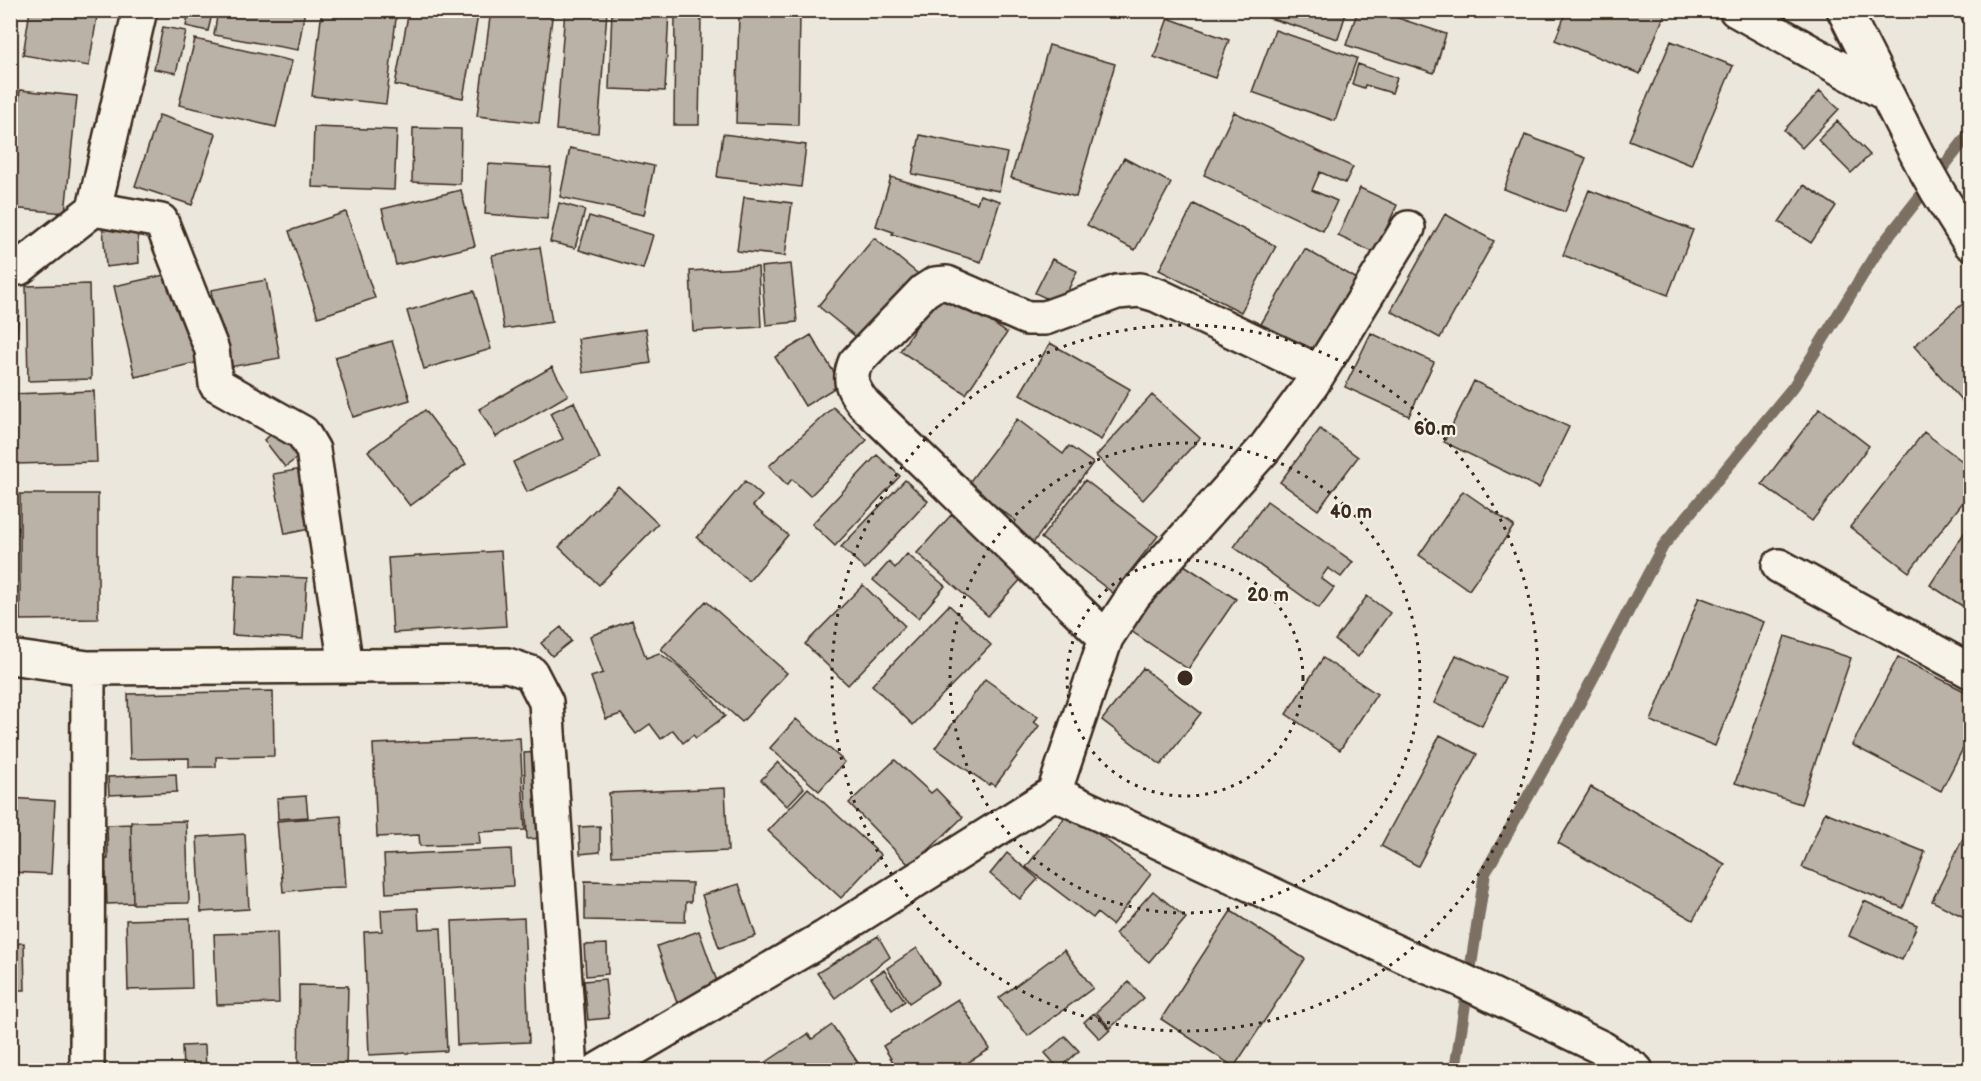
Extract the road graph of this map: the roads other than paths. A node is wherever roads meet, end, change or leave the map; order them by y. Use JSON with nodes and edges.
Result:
{"nodes":[{"id":1,"x":140,"y":10,"type":"edge"},
{"id":2,"x":1736,"y":10,"type":"edge"},
{"id":3,"x":1844,"y":10,"type":"edge"},
{"id":4,"x":1886,"y":94,"type":"junction"},
{"id":5,"x":94,"y":209,"type":"junction"},
{"id":6,"x":1408,"y":228,"type":"dead end"},
{"id":7,"x":1971,"y":243,"type":"edge"},
{"id":8,"x":10,"y":268,"type":"edge"},
{"id":9,"x":1319,"y":372,"type":"junction"},
{"id":10,"x":1779,"y":566,"type":"dead end"},
{"id":11,"x":1107,"y":639,"type":"junction"},
{"id":12,"x":10,"y":657,"type":"edge"},
{"id":13,"x":346,"y":666,"type":"junction"},
{"id":14,"x":88,"y":668,"type":"junction"},
{"id":15,"x":1971,"y":671,"type":"edge"},
{"id":16,"x":1054,"y":793,"type":"junction"},
{"id":17,"x":87,"y":1071,"type":"edge"},
{"id":18,"x":571,"y":1071,"type":"edge"},
{"id":19,"x":598,"y":1071,"type":"edge"},
{"id":20,"x":1636,"y":1071,"type":"edge"}],
"edges":[{"from":1,"to":5,"type":"street"},
{"from":2,"to":4,"type":"street"},
{"from":3,"to":4,"type":"street"},
{"from":4,"to":7,"type":"street"},
{"from":5,"to":8,"type":"street"},
{"from":5,"to":13,"type":"street"},
{"from":6,"to":9,"type":"street"},
{"from":9,"to":11,"type":"street"},
{"from":9,"to":11,"type":"street"},
{"from":10,"to":15,"type":"street"},
{"from":11,"to":16,"type":"street"},
{"from":12,"to":14,"type":"street"},
{"from":13,"to":14,"type":"street"},
{"from":13,"to":18,"type":"street"},
{"from":14,"to":17,"type":"street"},
{"from":16,"to":19,"type":"street"},
{"from":16,"to":20,"type":"street"}]}
